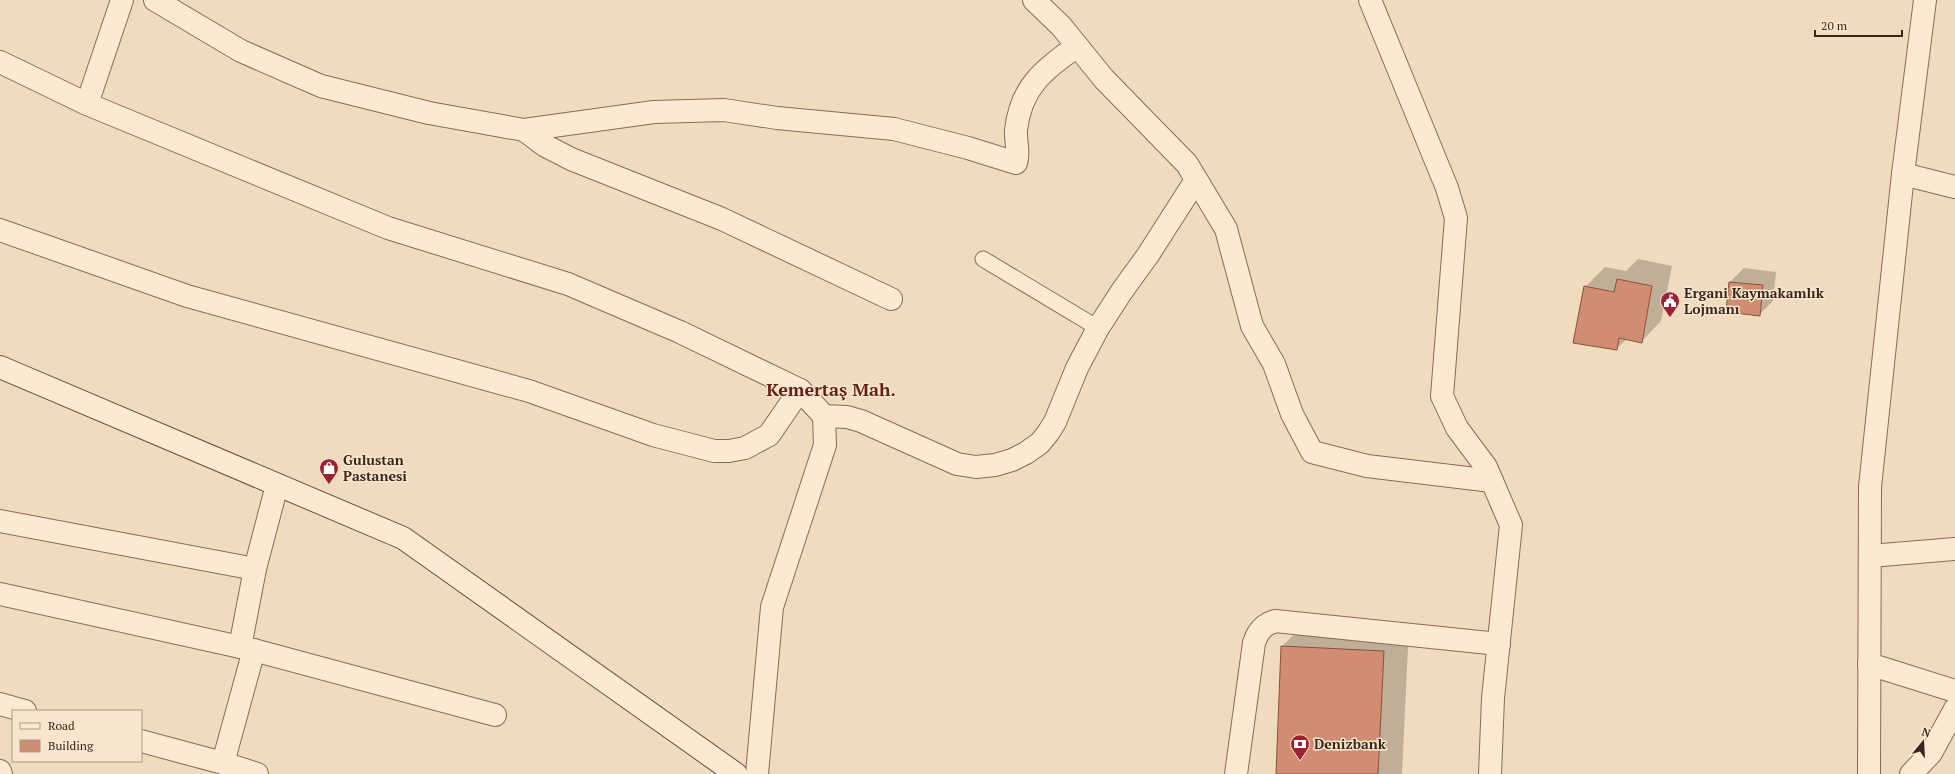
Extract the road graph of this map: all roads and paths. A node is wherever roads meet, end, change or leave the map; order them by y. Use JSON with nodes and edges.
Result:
{"nodes":[{"id":1,"x":122,"y":0,"type":"edge"},
{"id":2,"x":156,"y":0,"type":"edge"},
{"id":3,"x":1034,"y":0,"type":"edge"},
{"id":4,"x":1370,"y":0,"type":"edge"},
{"id":5,"x":1925,"y":0,"type":"edge"},
{"id":6,"x":1077,"y":46,"type":"junction"},
{"id":7,"x":0,"y":62,"type":"edge"},
{"id":8,"x":87,"y":104,"type":"junction"},
{"id":9,"x":524,"y":130,"type":"junction"},
{"id":10,"x":1903,"y":174,"type":"junction"},
{"id":11,"x":1196,"y":180,"type":"junction"},
{"id":12,"x":1955,"y":187,"type":"edge"},
{"id":13,"x":0,"y":230,"type":"edge"},
{"id":14,"x":983,"y":259,"type":"dead end"},
{"id":15,"x":890,"y":299,"type":"dead end"},
{"id":16,"x":1098,"y":328,"type":"junction"},
{"id":17,"x":0,"y":367,"type":"edge"},
{"id":18,"x":800,"y":390,"type":"junction"},
{"id":19,"x":824,"y":416,"type":"junction"},
{"id":20,"x":1492,"y":481,"type":"junction"},
{"id":21,"x":277,"y":485,"type":"junction"},
{"id":22,"x":0,"y":521,"type":"edge"},
{"id":23,"x":1955,"y":549,"type":"edge"},
{"id":24,"x":1870,"y":556,"type":"junction"},
{"id":25,"x":255,"y":569,"type":"junction"},
{"id":26,"x":0,"y":594,"type":"edge"},
{"id":27,"x":1499,"y":644,"type":"junction"},
{"id":28,"x":247,"y":648,"type":"junction"},
{"id":29,"x":1869,"y":664,"type":"junction"},
{"id":30,"x":1955,"y":691,"type":"edge"},
{"id":31,"x":0,"y":704,"type":"edge"},
{"id":32,"x":1955,"y":709,"type":"edge"},
{"id":33,"x":21,"y":710,"type":"edge"},
{"id":34,"x":495,"y":715,"type":"dead end"},
{"id":35,"x":142,"y":742,"type":"edge"},
{"id":36,"x":223,"y":763,"type":"junction"},
{"id":37,"x":257,"y":774,"type":"edge"},
{"id":38,"x":736,"y":774,"type":"edge"},
{"id":39,"x":757,"y":774,"type":"edge"},
{"id":40,"x":1236,"y":774,"type":"edge"},
{"id":41,"x":1490,"y":774,"type":"edge"},
{"id":42,"x":1869,"y":774,"type":"edge"},
{"id":43,"x":1911,"y":774,"type":"edge"}],
"edges":[{"from":1,"to":8,"type":"street"},
{"from":2,"to":9,"type":"street"},
{"from":3,"to":6,"type":"street"},
{"from":4,"to":20,"type":"street"},
{"from":5,"to":10,"type":"street"},
{"from":6,"to":9,"type":"street"},
{"from":6,"to":11,"type":"street"},
{"from":7,"to":8,"type":"street"},
{"from":8,"to":18,"type":"street"},
{"from":9,"to":15,"type":"street"},
{"from":10,"to":12,"type":"street"},
{"from":10,"to":24,"type":"street"},
{"from":11,"to":16,"type":"street"},
{"from":11,"to":20,"type":"street"},
{"from":13,"to":18,"type":"street"},
{"from":14,"to":16,"type":"lane"},
{"from":16,"to":19,"type":"street"},
{"from":17,"to":21,"type":"street"},
{"from":18,"to":19,"type":"street"},
{"from":19,"to":39,"type":"street"},
{"from":20,"to":27,"type":"street"},
{"from":21,"to":25,"type":"street"},
{"from":21,"to":38,"type":"street"},
{"from":22,"to":25,"type":"street"},
{"from":23,"to":24,"type":"street"},
{"from":24,"to":29,"type":"street"},
{"from":25,"to":28,"type":"street"},
{"from":26,"to":28,"type":"street"},
{"from":27,"to":40,"type":"street"},
{"from":27,"to":41,"type":"street"},
{"from":28,"to":34,"type":"street"},
{"from":28,"to":36,"type":"street"},
{"from":29,"to":30,"type":"street"},
{"from":29,"to":42,"type":"street"},
{"from":31,"to":33,"type":"street"},
{"from":32,"to":43,"type":"street"},
{"from":35,"to":36,"type":"street"},
{"from":36,"to":37,"type":"street"}]}
